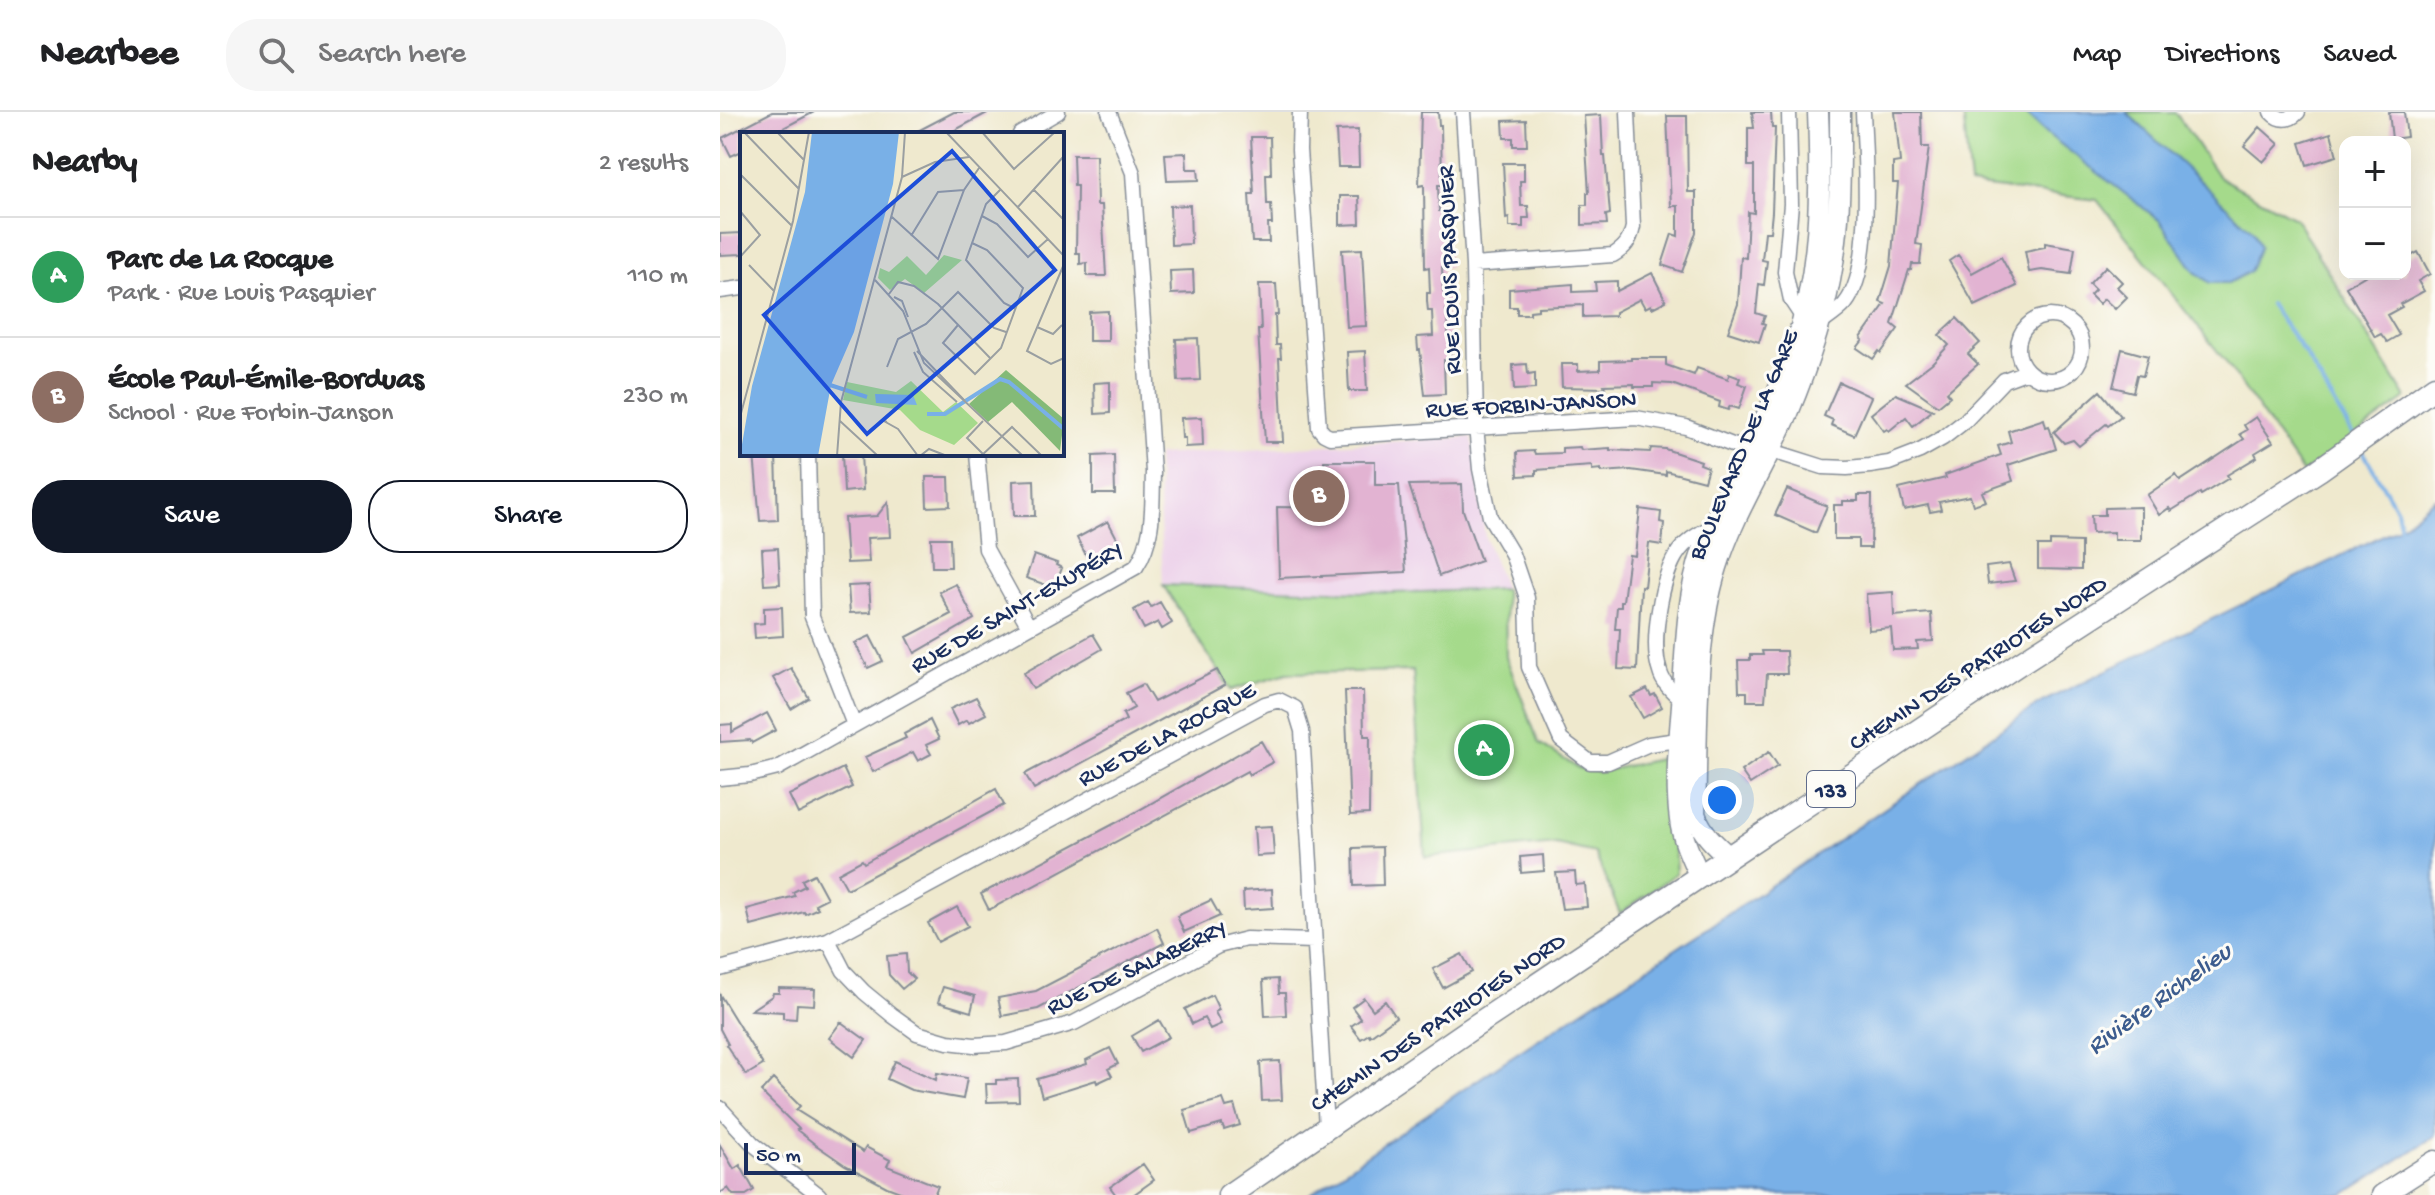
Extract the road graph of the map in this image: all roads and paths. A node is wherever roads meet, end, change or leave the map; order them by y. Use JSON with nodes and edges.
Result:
{"nodes":[{"id":1,"x":1058,"y":112,"type":"edge"},
{"id":2,"x":1109,"y":112,"type":"edge"},
{"id":3,"x":1300,"y":112,"type":"edge"},
{"id":4,"x":1463,"y":112,"type":"edge"},
{"id":5,"x":1628,"y":112,"type":"edge"},
{"id":6,"x":1789,"y":112,"type":"edge"},
{"id":7,"x":1818,"y":112,"type":"edge"},
{"id":8,"x":1840,"y":112,"type":"edge"},
{"id":9,"x":1863,"y":112,"type":"edge"},
{"id":10,"x":2271,"y":112,"type":"edge"},
{"id":11,"x":2298,"y":112,"type":"edge"},
{"id":12,"x":1023,"y":132,"type":"edge"},
{"id":13,"x":1473,"y":265,"type":"junction"},
{"id":14,"x":740,"y":288,"type":"edge"},
{"id":15,"x":720,"y":291,"type":"edge"},
{"id":16,"x":1811,"y":321,"type":"junction"},
{"id":17,"x":2028,"y":371,"type":"junction"},
{"id":18,"x":2435,"y":387,"type":"edge"},
{"id":19,"x":1476,"y":426,"type":"junction"},
{"id":20,"x":1762,"y":448,"type":"junction"},
{"id":21,"x":808,"y":456,"type":"edge"},
{"id":22,"x":977,"y":456,"type":"edge"},
{"id":23,"x":1714,"y":525,"type":"junction"},
{"id":24,"x":1029,"y":627,"type":"junction"},
{"id":25,"x":1683,"y":701,"type":"junction"},
{"id":26,"x":854,"y":725,"type":"junction"},
{"id":27,"x":1688,"y":739,"type":"junction"},
{"id":28,"x":720,"y":778,"type":"edge"},
{"id":29,"x":1729,"y":857,"type":"junction"},
{"id":30,"x":1700,"y":877,"type":"junction"},
{"id":31,"x":828,"y":940,"type":"junction"},
{"id":32,"x":1315,"y":941,"type":"junction"},
{"id":33,"x":720,"y":969,"type":"edge"},
{"id":34,"x":720,"y":1108,"type":"edge"},
{"id":35,"x":1326,"y":1127,"type":"junction"},
{"id":36,"x":2435,"y":1161,"type":"edge"},
{"id":37,"x":819,"y":1195,"type":"edge"},
{"id":38,"x":1229,"y":1195,"type":"edge"},
{"id":39,"x":2382,"y":1195,"type":"edge"}],
"edges":[{"from":1,"to":12,"type":"street"},
{"from":2,"to":24,"type":"street","name":"RUE DE SAINT-EXUPÉRY"},
{"from":3,"to":19,"type":"street","name":"RUE FORBIN-JANSON"},
{"from":4,"to":13,"type":"street","name":"RUE LOUIS PASQUIER"},
{"from":5,"to":13,"type":"street"},
{"from":6,"to":16,"type":"street","name":"BOULEVARD DE LA GARE"},
{"from":7,"to":16,"type":"street","name":"BOULEVARD DE LA GARE"},
{"from":8,"to":16,"type":"street","name":"BOULEVARD DE LA GARE"},
{"from":9,"to":16,"type":"street","name":"BOULEVARD DE LA GARE"},
{"from":10,"to":11,"type":"street"},
{"from":13,"to":19,"type":"street","name":"RUE LOUIS PASQUIER"},
{"from":14,"to":15,"type":"street"},
{"from":16,"to":20,"type":"street","name":"BOULEVARD DE LA GARE"},
{"from":17,"to":17,"type":"street"},
{"from":17,"to":20,"type":"street","name":"RUE FORBIN-JANSON"},
{"from":18,"to":29,"type":"main road","name":"CHEMIN DES PATRIOTES NORD","number":"133"},
{"from":19,"to":20,"type":"street","name":"RUE FORBIN-JANSON"},
{"from":19,"to":27,"type":"street","name":"RUE LOUIS PASQUIER"},
{"from":20,"to":23,"type":"street","name":"BOULEVARD DE LA GARE"},
{"from":20,"to":27,"type":"street","name":"BOULEVARD DE LA GARE"},
{"from":21,"to":26,"type":"street"},
{"from":22,"to":24,"type":"street"},
{"from":23,"to":25,"type":"street","name":"BOULEVARD DE LA GARE"},
{"from":23,"to":25,"type":"street","name":"BOULEVARD DE LA GARE"},
{"from":24,"to":26,"type":"street","name":"RUE DE SAINT-EXUPÉRY"},
{"from":25,"to":27,"type":"street","name":"BOULEVARD DE LA GARE"},
{"from":26,"to":28,"type":"street","name":"RUE DE SAINT-EXUPÉRY"},
{"from":27,"to":29,"type":"street","name":"BOULEVARD DE LA GARE"},
{"from":27,"to":30,"type":"street","name":"BOULEVARD DE LA GARE"},
{"from":29,"to":30,"type":"main road","name":"CHEMIN DES PATRIOTES NORD","number":"133"},
{"from":30,"to":35,"type":"main road","name":"CHEMIN DES PATRIOTES NORD","number":"133"},
{"from":31,"to":32,"type":"street","name":"RUE DE SALABERRY"},
{"from":31,"to":32,"type":"street","name":"RUE DE LA ROCQUE"},
{"from":31,"to":33,"type":"street","name":"RUE DE LA ROCQUE"},
{"from":32,"to":35,"type":"street","name":"RUE DE LA ROCQUE"},
{"from":34,"to":37,"type":"street"},
{"from":35,"to":38,"type":"main road","name":"CHEMIN DES PATRIOTES NORD","number":"133"},
{"from":36,"to":39,"type":"street"}]}
